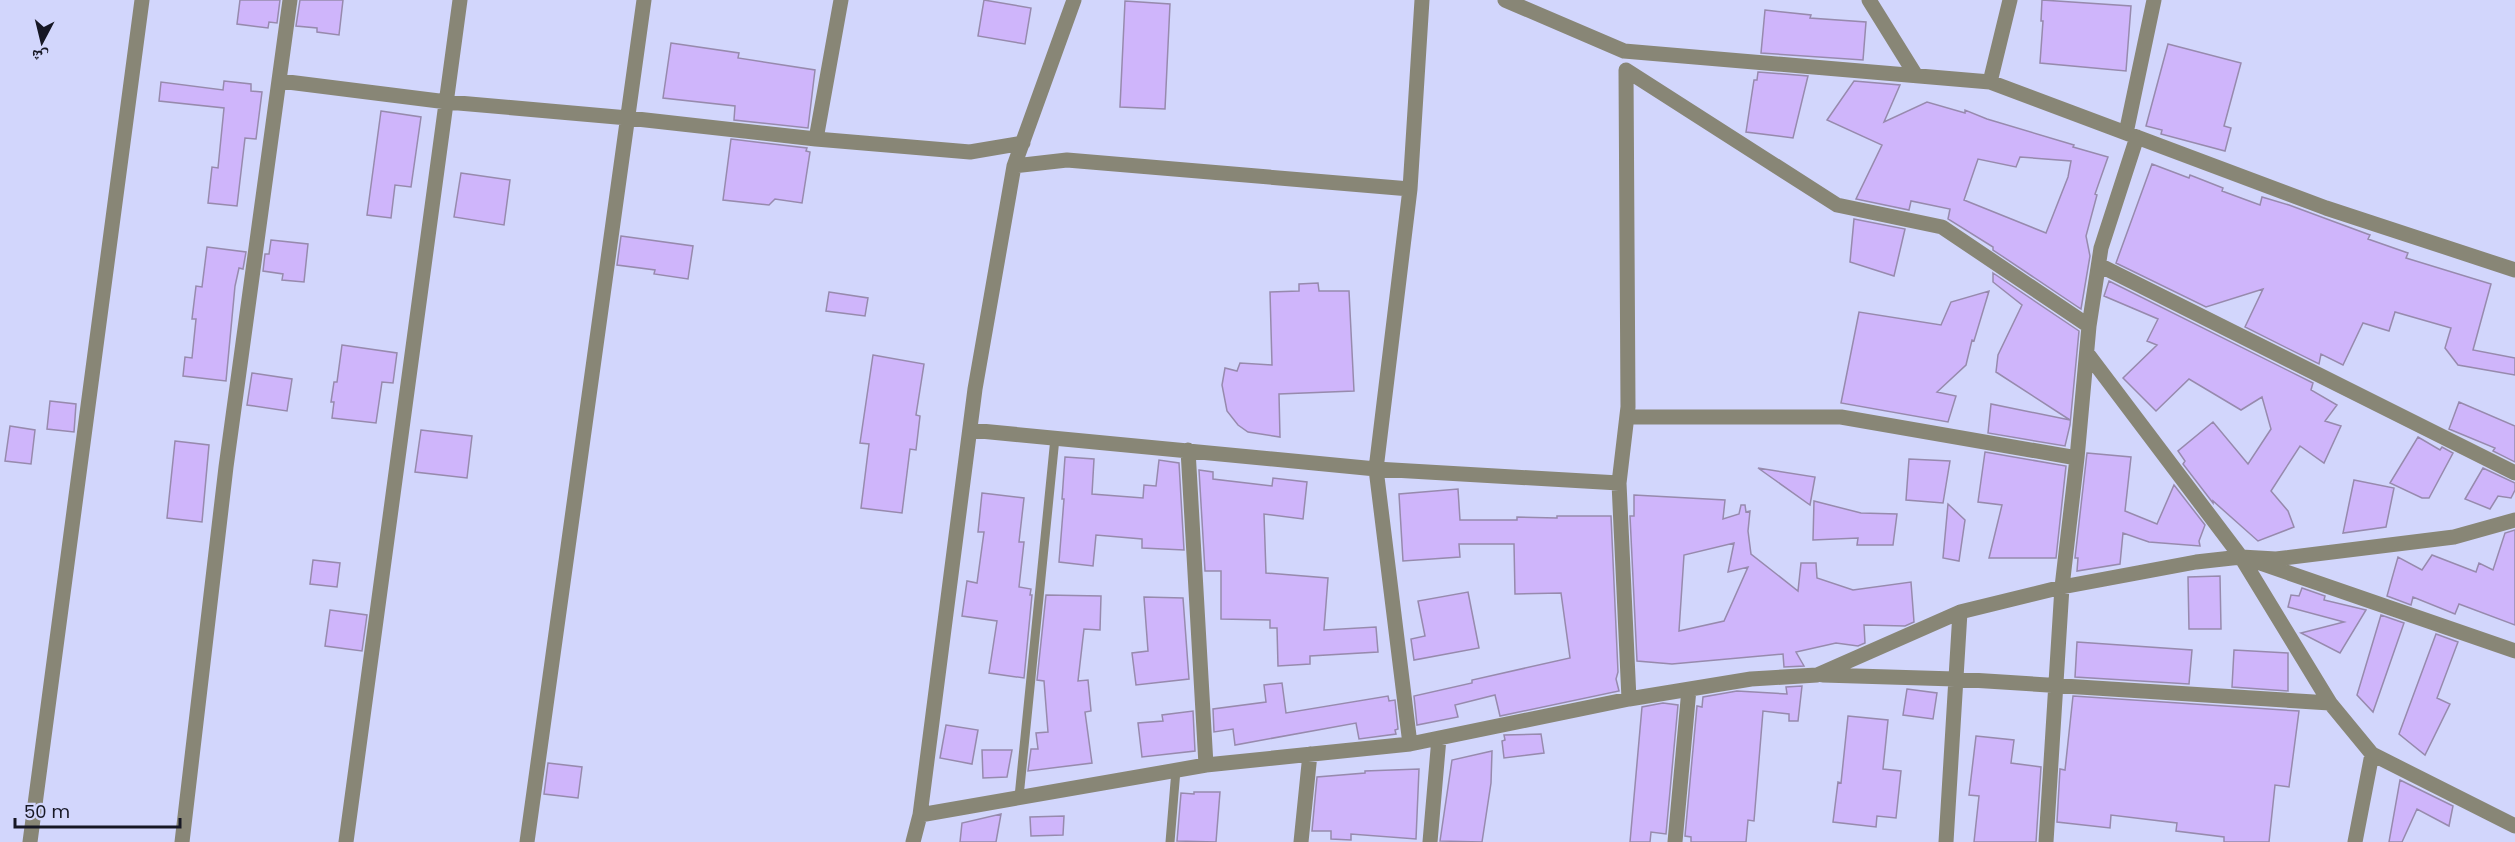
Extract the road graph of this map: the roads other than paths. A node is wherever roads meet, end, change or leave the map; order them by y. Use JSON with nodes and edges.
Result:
{"nodes":[{"id":1,"x":142,"y":0,"type":"edge"},
{"id":2,"x":290,"y":0,"type":"edge"},
{"id":3,"x":460,"y":0,"type":"edge"},
{"id":4,"x":644,"y":0,"type":"edge"},
{"id":5,"x":841,"y":0,"type":"edge"},
{"id":6,"x":1074,"y":0,"type":"edge"},
{"id":7,"x":1422,"y":0,"type":"edge"},
{"id":8,"x":1505,"y":0,"type":"edge"},
{"id":9,"x":1869,"y":0,"type":"edge"},
{"id":10,"x":2010,"y":0,"type":"edge"},
{"id":11,"x":2154,"y":0,"type":"edge"},
{"id":12,"x":1624,"y":51,"type":"junction"},
{"id":13,"x":1626,"y":70,"type":"junction"},
{"id":14,"x":1915,"y":74,"type":"junction"},
{"id":15,"x":280,"y":81,"type":"junction"},
{"id":16,"x":1990,"y":82,"type":"junction"},
{"id":17,"x":447,"y":102,"type":"junction"},
{"id":18,"x":628,"y":118,"type":"junction"},
{"id":19,"x":2131,"y":135,"type":"junction"},
{"id":20,"x":816,"y":139,"type":"junction"},
{"id":21,"x":1023,"y":143,"type":"junction"},
{"id":22,"x":1014,"y":166,"type":"junction"},
{"id":23,"x":1410,"y":189,"type":"junction"},
{"id":24,"x":2098,"y":265,"type":"junction"},
{"id":25,"x":2515,"y":270,"type":"edge"},
{"id":26,"x":2089,"y":326,"type":"junction"},
{"id":27,"x":2086,"y":353,"type":"junction"},
{"id":28,"x":1627,"y":417,"type":"junction"},
{"id":29,"x":970,"y":430,"type":"junction"},
{"id":30,"x":1055,"y":438,"type":"junction"},
{"id":31,"x":1188,"y":450,"type":"junction"},
{"id":32,"x":2078,"y":458,"type":"junction"},
{"id":33,"x":1376,"y":469,"type":"junction"},
{"id":34,"x":2515,"y":473,"type":"edge"},
{"id":35,"x":1618,"y":483,"type":"junction"},
{"id":36,"x":2515,"y":520,"type":"edge"},
{"id":37,"x":2241,"y":557,"type":"junction"},
{"id":38,"x":2062,"y":587,"type":"junction"},
{"id":39,"x":1960,"y":612,"type":"junction"},
{"id":40,"x":2515,"y":651,"type":"edge"},
{"id":41,"x":1816,"y":675,"type":"junction"},
{"id":42,"x":1955,"y":679,"type":"junction"},
{"id":43,"x":2056,"y":686,"type":"junction"},
{"id":44,"x":1689,"y":689,"type":"junction"},
{"id":45,"x":1629,"y":699,"type":"junction"},
{"id":46,"x":2330,"y":703,"type":"junction"},
{"id":47,"x":1439,"y":738,"type":"junction"},
{"id":48,"x":1410,"y":744,"type":"junction"},
{"id":49,"x":1310,"y":754,"type":"junction"},
{"id":50,"x":2372,"y":754,"type":"junction"},
{"id":51,"x":1206,"y":765,"type":"junction"},
{"id":52,"x":1176,"y":770,"type":"junction"},
{"id":53,"x":1018,"y":797,"type":"junction"},
{"id":54,"x":920,"y":816,"type":"junction"},
{"id":55,"x":2515,"y":825,"type":"edge"},
{"id":56,"x":30,"y":842,"type":"edge"},
{"id":57,"x":182,"y":842,"type":"edge"},
{"id":58,"x":346,"y":842,"type":"edge"},
{"id":59,"x":527,"y":842,"type":"edge"},
{"id":60,"x":913,"y":842,"type":"edge"},
{"id":61,"x":1170,"y":842,"type":"edge"},
{"id":62,"x":1301,"y":842,"type":"edge"},
{"id":63,"x":1430,"y":842,"type":"edge"},
{"id":64,"x":1675,"y":842,"type":"edge"},
{"id":65,"x":1946,"y":842,"type":"edge"},
{"id":66,"x":2046,"y":842,"type":"edge"},
{"id":67,"x":2355,"y":842,"type":"edge"}],
"edges":[{"from":1,"to":56,"type":"street"},
{"from":2,"to":15,"type":"street"},
{"from":3,"to":17,"type":"street"},
{"from":4,"to":18,"type":"street"},
{"from":5,"to":20,"type":"street"},
{"from":6,"to":21,"type":"street"},
{"from":7,"to":23,"type":"street"},
{"from":8,"to":12,"type":"street"},
{"from":9,"to":14,"type":"street"},
{"from":10,"to":16,"type":"street"},
{"from":11,"to":19,"type":"street"},
{"from":12,"to":13,"type":"street"},
{"from":12,"to":14,"type":"street"},
{"from":13,"to":26,"type":"street"},
{"from":13,"to":28,"type":"street"},
{"from":14,"to":16,"type":"street"},
{"from":15,"to":17,"type":"street"},
{"from":15,"to":57,"type":"street"},
{"from":16,"to":19,"type":"street"},
{"from":17,"to":18,"type":"street"},
{"from":17,"to":58,"type":"street"},
{"from":18,"to":20,"type":"street"},
{"from":18,"to":59,"type":"street"},
{"from":19,"to":24,"type":"street"},
{"from":19,"to":25,"type":"street"},
{"from":20,"to":21,"type":"street"},
{"from":21,"to":22,"type":"street"},
{"from":22,"to":23,"type":"street"},
{"from":22,"to":29,"type":"street"},
{"from":23,"to":33,"type":"street"},
{"from":24,"to":26,"type":"street"},
{"from":24,"to":34,"type":"street"},
{"from":26,"to":27,"type":"street"},
{"from":27,"to":32,"type":"street"},
{"from":27,"to":37,"type":"street"},
{"from":28,"to":32,"type":"street"},
{"from":28,"to":35,"type":"street"},
{"from":29,"to":30,"type":"street"},
{"from":29,"to":54,"type":"street"},
{"from":30,"to":31,"type":"street"},
{"from":30,"to":53,"type":"lane"},
{"from":31,"to":33,"type":"street"},
{"from":31,"to":51,"type":"street"},
{"from":32,"to":38,"type":"street"},
{"from":33,"to":35,"type":"street"},
{"from":33,"to":48,"type":"street"},
{"from":35,"to":45,"type":"street"},
{"from":36,"to":37,"type":"street"},
{"from":37,"to":38,"type":"street"},
{"from":37,"to":40,"type":"street"},
{"from":37,"to":46,"type":"street"},
{"from":38,"to":39,"type":"street"},
{"from":38,"to":43,"type":"street"},
{"from":39,"to":41,"type":"street"},
{"from":39,"to":42,"type":"street"},
{"from":41,"to":42,"type":"street"},
{"from":41,"to":44,"type":"street"},
{"from":42,"to":43,"type":"street"},
{"from":42,"to":65,"type":"street"},
{"from":43,"to":46,"type":"street"},
{"from":43,"to":66,"type":"street"},
{"from":44,"to":45,"type":"street"},
{"from":44,"to":64,"type":"street"},
{"from":45,"to":47,"type":"street"},
{"from":46,"to":50,"type":"street"},
{"from":47,"to":48,"type":"street"},
{"from":47,"to":63,"type":"street"},
{"from":48,"to":49,"type":"street"},
{"from":49,"to":51,"type":"street"},
{"from":49,"to":62,"type":"street"},
{"from":50,"to":55,"type":"street"},
{"from":50,"to":67,"type":"street"},
{"from":51,"to":52,"type":"street"},
{"from":52,"to":53,"type":"street"},
{"from":52,"to":61,"type":"lane"},
{"from":53,"to":54,"type":"street"},
{"from":54,"to":60,"type":"street"}]}
